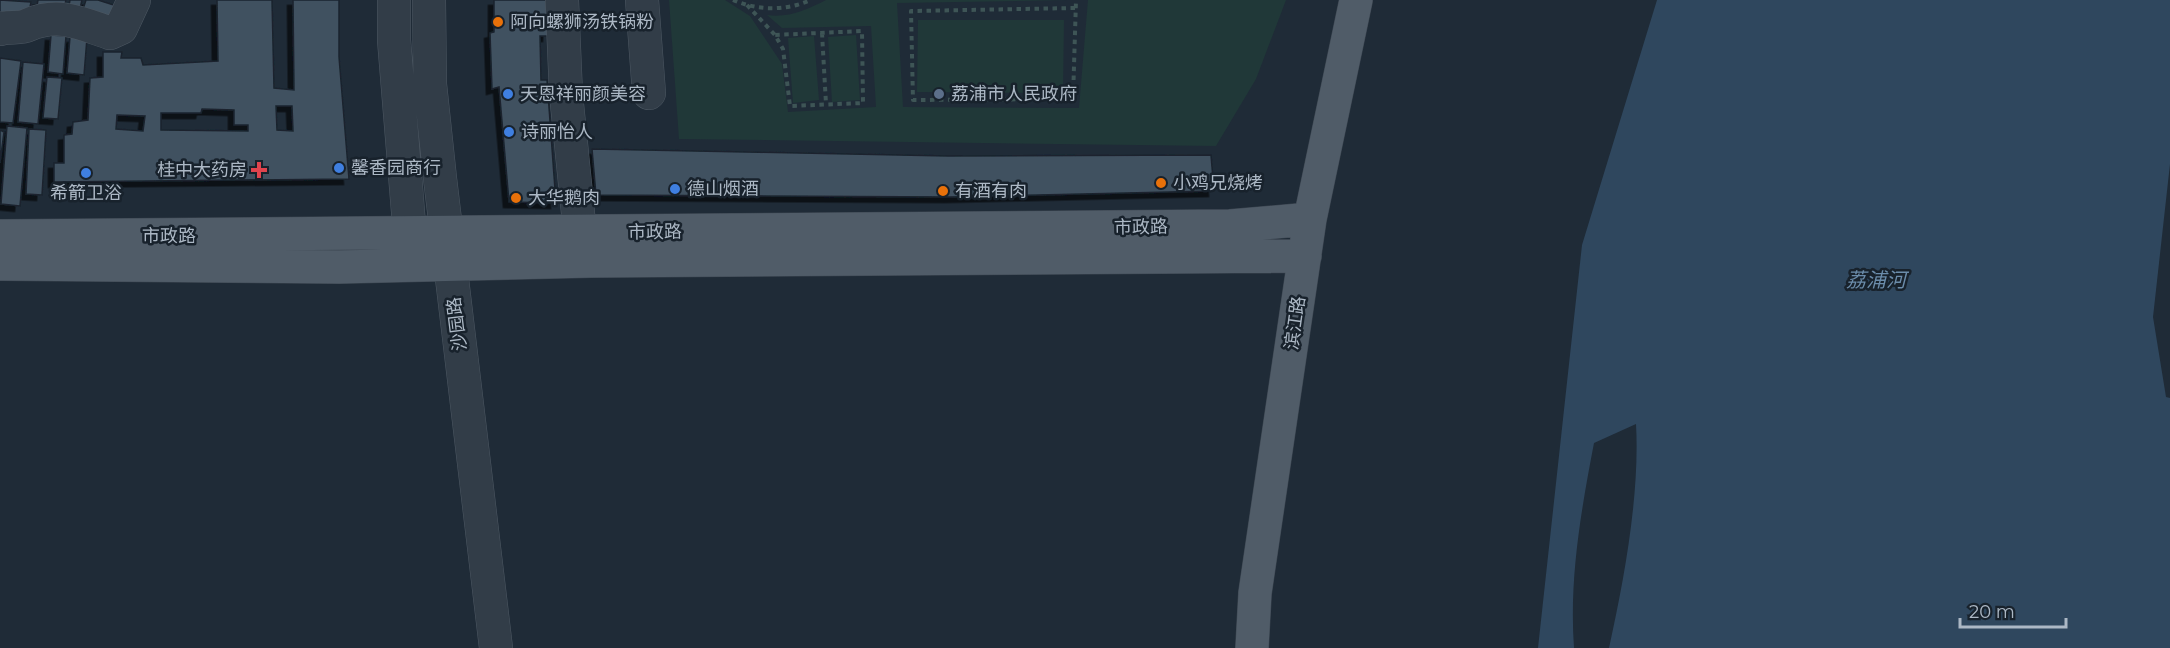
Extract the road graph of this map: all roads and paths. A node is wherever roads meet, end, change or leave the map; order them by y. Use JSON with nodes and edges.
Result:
{"nodes":[{"id":1,"x":134,"y":0,"type":"edge"},
{"id":2,"x":394,"y":0,"type":"edge"},
{"id":3,"x":429,"y":0,"type":"edge"},
{"id":4,"x":562,"y":0,"type":"edge"},
{"id":5,"x":642,"y":0,"type":"edge"},
{"id":6,"x":734,"y":0,"type":"edge"},
{"id":7,"x":811,"y":0,"type":"edge"},
{"id":8,"x":1076,"y":0,"type":"edge"},
{"id":9,"x":1356,"y":0,"type":"edge"},
{"id":10,"x":747,"y":5,"type":"junction"},
{"id":11,"x":1075,"y":8,"type":"junction"},
{"id":12,"x":0,"y":29,"type":"edge"},
{"id":13,"x":822,"y":33,"type":"junction"},
{"id":14,"x":775,"y":35,"type":"junction"},
{"id":15,"x":649,"y":93,"type":"dead end"},
{"id":16,"x":826,"y":104,"type":"junction"},
{"id":17,"x":1310,"y":219,"type":"junction"},
{"id":18,"x":580,"y":233,"type":"junction"},
{"id":19,"x":0,"y":236,"type":"edge"},
{"id":20,"x":410,"y":250,"type":"junction"},
{"id":21,"x":449,"y":250,"type":"junction"},
{"id":22,"x":1305,"y":256,"type":"junction"},
{"id":23,"x":0,"y":264,"type":"edge"},
{"id":24,"x":496,"y":648,"type":"edge"},
{"id":25,"x":1252,"y":648,"type":"edge"}],
"edges":[{"from":1,"to":12,"type":"street"},
{"from":2,"to":20,"type":"street"},
{"from":3,"to":21,"type":"street","name":"沙园路"},
{"from":4,"to":18,"type":"street"},
{"from":5,"to":15,"type":"street"},
{"from":6,"to":10,"type":"path"},
{"from":7,"to":10,"type":"path"},
{"from":8,"to":11,"type":"path"},
{"from":9,"to":17,"type":"main road","name":"滨江路"},
{"from":10,"to":14,"type":"path"},
{"from":11,"to":11,"type":"path"},
{"from":13,"to":14,"type":"path"},
{"from":13,"to":16,"type":"path"},
{"from":13,"to":16,"type":"path"},
{"from":14,"to":16,"type":"path"},
{"from":17,"to":18,"type":"main road","name":"市政路"},
{"from":17,"to":22,"type":"main road","name":"滨江路"},
{"from":18,"to":21,"type":"main road","name":"市政路"},
{"from":19,"to":20,"type":"main road","name":"市政路"},
{"from":20,"to":21,"type":"main road","name":"市政路"},
{"from":20,"to":23,"type":"main road","name":"市政路"},
{"from":21,"to":22,"type":"main road","name":"市政路"},
{"from":21,"to":24,"type":"street","name":"沙园路"},
{"from":22,"to":25,"type":"main road","name":"滨江路"}]}
